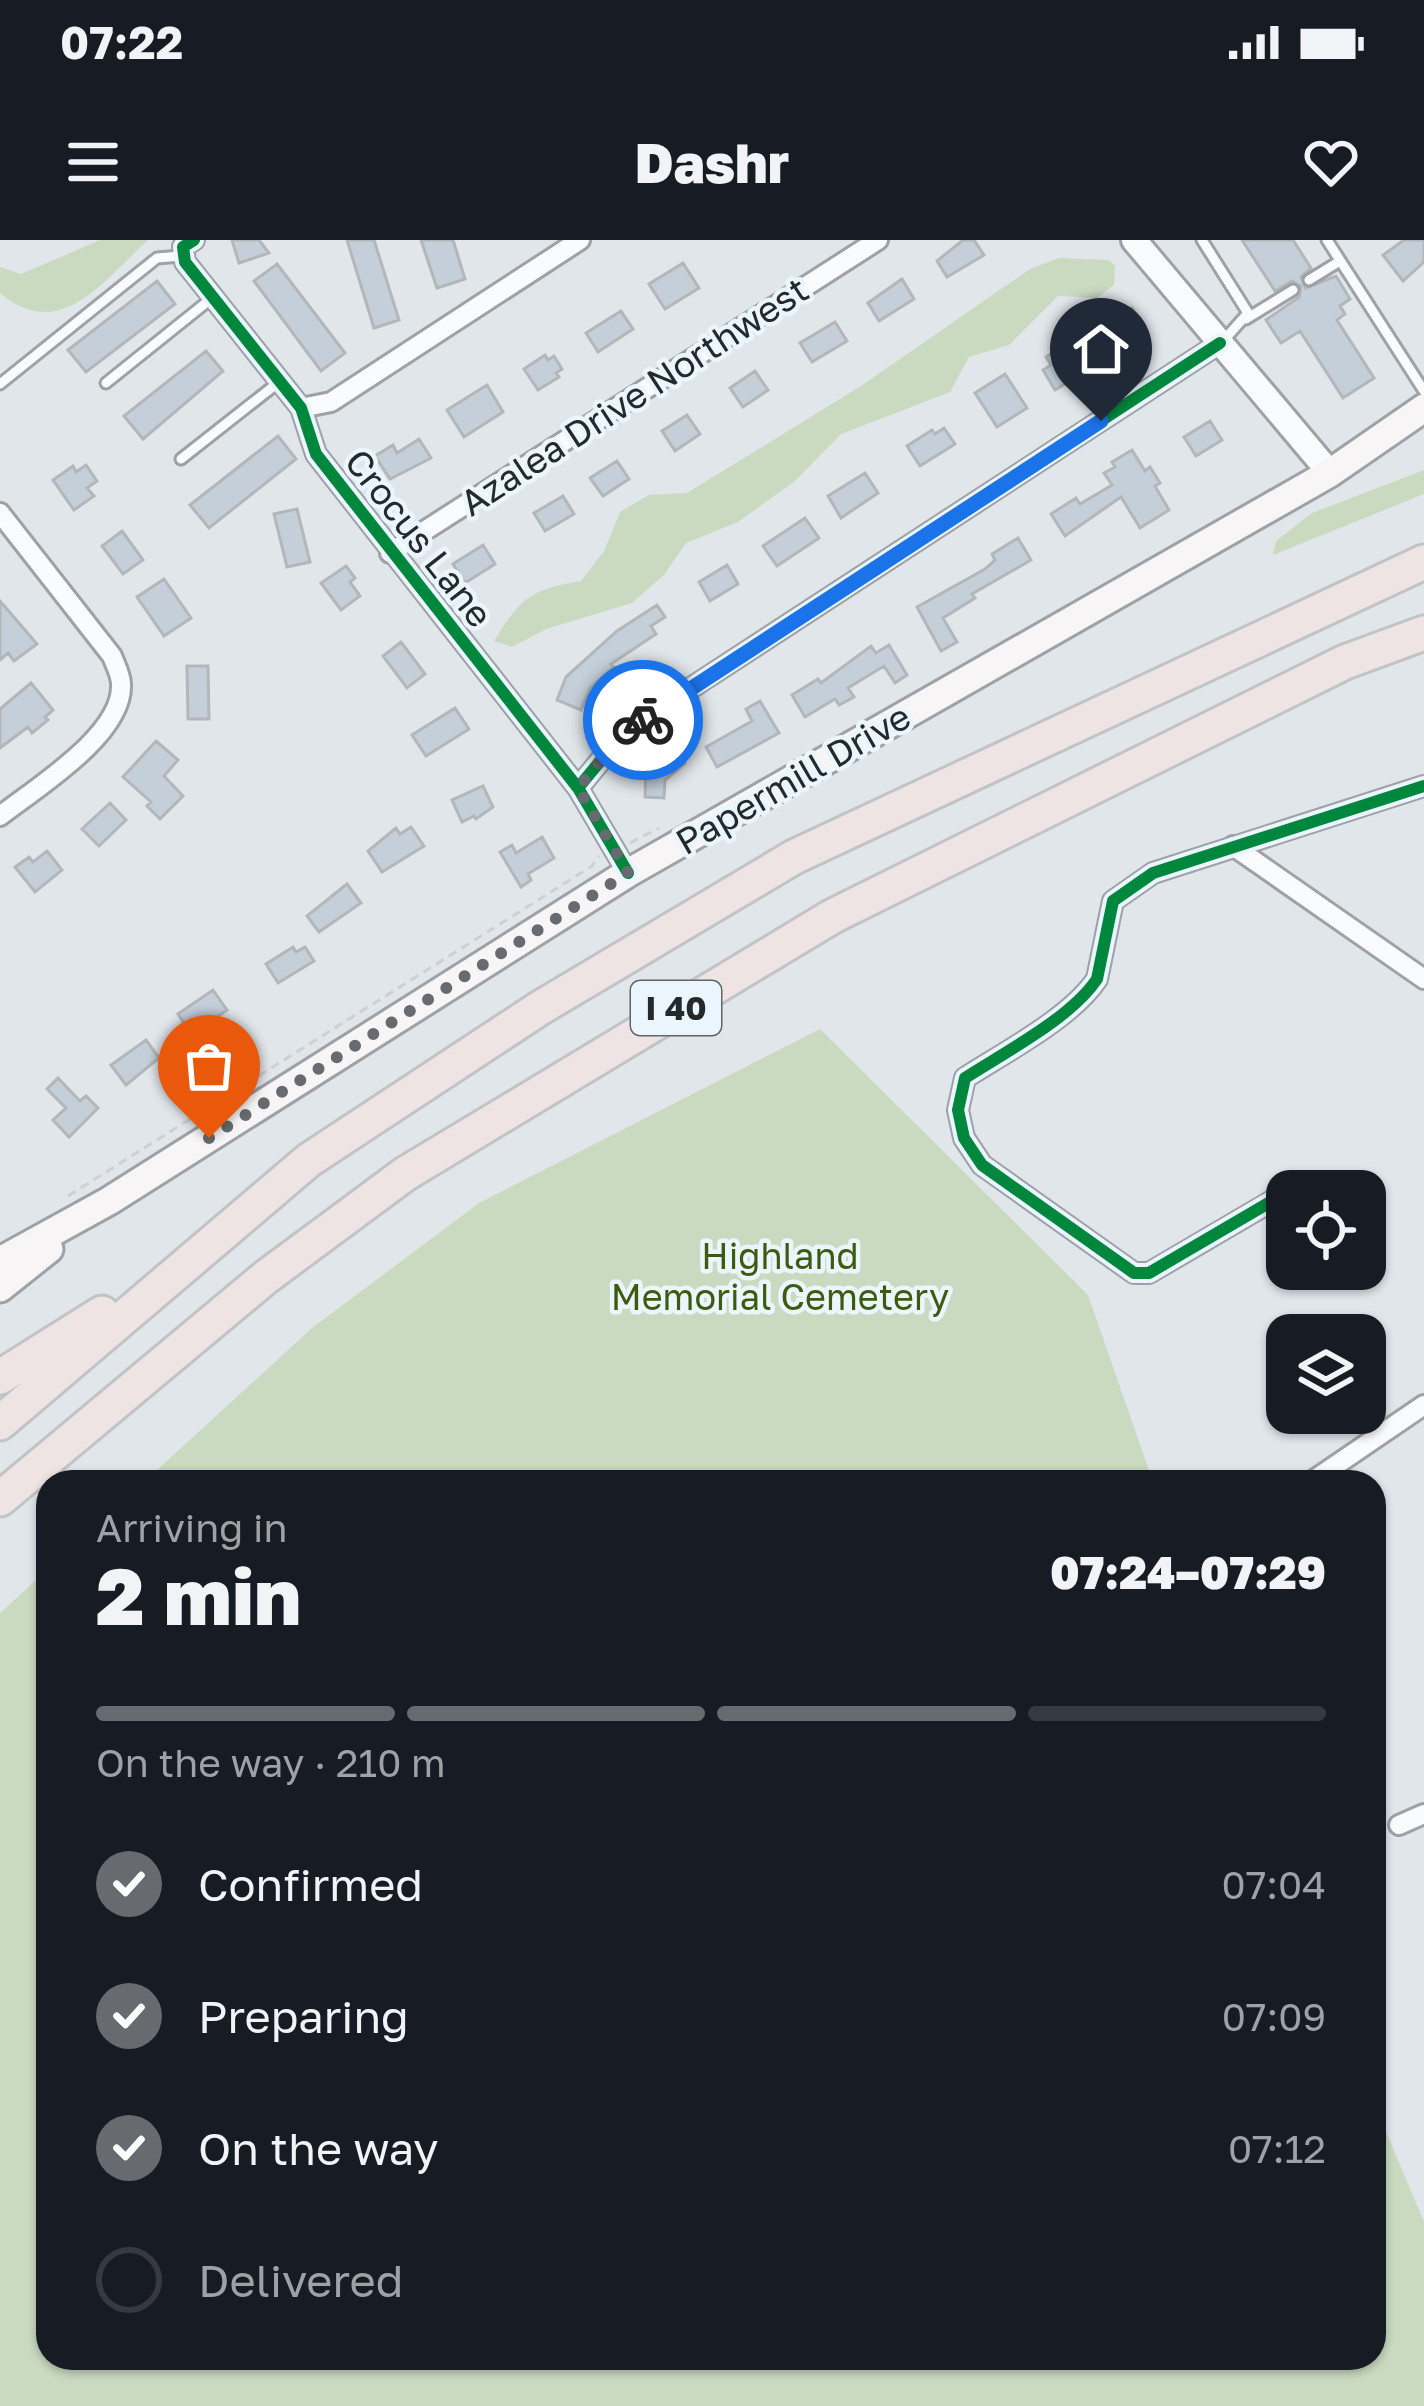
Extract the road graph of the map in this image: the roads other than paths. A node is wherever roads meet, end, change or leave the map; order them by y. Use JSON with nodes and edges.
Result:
{"nodes":[{"id":1,"x":580,"y":240,"type":"edge"},
{"id":2,"x":878,"y":240,"type":"edge"},
{"id":3,"x":1134,"y":240,"type":"edge"},
{"id":4,"x":1202,"y":240,"type":"edge"},
{"id":5,"x":1327,"y":240,"type":"edge"},
{"id":6,"x":188,"y":248,"type":"edge"},
{"id":7,"x":1340,"y":261,"type":"junction"},
{"id":8,"x":1309,"y":280,"type":"dead end"},
{"id":9,"x":1293,"y":290,"type":"dead end"},
{"id":10,"x":212,"y":298,"type":"junction"},
{"id":11,"x":1246,"y":319,"type":"junction"},
{"id":12,"x":1220,"y":343,"type":"junction"},
{"id":13,"x":279,"y":382,"type":"junction"},
{"id":14,"x":106,"y":383,"type":"dead end"},
{"id":15,"x":0,"y":384,"type":"edge"},
{"id":16,"x":1424,"y":391,"type":"edge"},
{"id":17,"x":301,"y":408,"type":"junction"},
{"id":18,"x":1424,"y":408,"type":"edge"},
{"id":19,"x":181,"y":459,"type":"dead end"},
{"id":20,"x":1330,"y":473,"type":"junction"},
{"id":21,"x":0,"y":513,"type":"edge"},
{"id":22,"x":390,"y":553,"type":"junction"},
{"id":23,"x":1424,"y":562,"type":"edge"},
{"id":24,"x":1424,"y":633,"type":"edge"},
{"id":25,"x":1424,"y":786,"type":"edge"},
{"id":26,"x":578,"y":788,"type":"junction"},
{"id":27,"x":0,"y":816,"type":"edge"},
{"id":28,"x":1237,"y":844,"type":"junction"},
{"id":29,"x":628,"y":873,"type":"junction"},
{"id":30,"x":1424,"y":979,"type":"edge"},
{"id":31,"x":109,"y":1201,"type":"junction"},
{"id":32,"x":1266,"y":1204,"type":"edge"},
{"id":33,"x":201,"y":1252,"type":"junction"},
{"id":34,"x":0,"y":1261,"type":"edge"},
{"id":35,"x":0,"y":1288,"type":"edge"},
{"id":36,"x":0,"y":1377,"type":"edge"},
{"id":37,"x":1424,"y":1405,"type":"edge"},
{"id":38,"x":0,"y":1423,"type":"edge"},
{"id":39,"x":1329,"y":1470,"type":"edge"},
{"id":40,"x":0,"y":1499,"type":"edge"},
{"id":41,"x":1424,"y":1814,"type":"edge"},
{"id":42,"x":1400,"y":1825,"type":"dead end"}],
"edges":[{"from":1,"to":17,"type":"street","name":"Crocus Lane"},
{"from":2,"to":22,"type":"street","name":"Azalea Drive Northwest"},
{"from":3,"to":12,"type":"street"},
{"from":4,"to":11,"type":"lane"},
{"from":5,"to":7,"type":"lane"},
{"from":6,"to":10,"type":"street","name":"Crocus Lane"},
{"from":6,"to":15,"type":"lane"},
{"from":7,"to":8,"type":"lane"},
{"from":7,"to":16,"type":"lane"},
{"from":9,"to":11,"type":"lane"},
{"from":10,"to":13,"type":"street","name":"Crocus Lane"},
{"from":10,"to":14,"type":"lane"},
{"from":11,"to":12,"type":"lane"},
{"from":12,"to":20,"type":"street"},
{"from":12,"to":26,"type":"street"},
{"from":13,"to":17,"type":"street","name":"Crocus Lane"},
{"from":13,"to":19,"type":"lane"},
{"from":17,"to":22,"type":"street","name":"Crocus Lane"},
{"from":18,"to":20,"type":"main road","name":"Papermill Drive"},
{"from":20,"to":29,"type":"main road","name":"Papermill Drive"},
{"from":21,"to":27,"type":"street"},
{"from":22,"to":26,"type":"street","name":"Crocus Lane"},
{"from":23,"to":33,"type":"highway","number":"I 40"},
{"from":24,"to":40,"type":"highway","number":"I 40"},
{"from":25,"to":28,"type":"street"},
{"from":26,"to":29,"type":"street","name":"Crocus Lane"},
{"from":28,"to":30,"type":"street"},
{"from":28,"to":32,"type":"street"},
{"from":29,"to":31,"type":"main road","name":"Papermill Drive"},
{"from":31,"to":34,"type":"main road","name":"Papermill Drive"},
{"from":31,"to":35,"type":"main road","name":"Papermill Drive"},
{"from":33,"to":36,"type":"highway"},
{"from":33,"to":38,"type":"highway","number":"I 40"},
{"from":37,"to":39,"type":"street"},
{"from":41,"to":42,"type":"street"}]}
